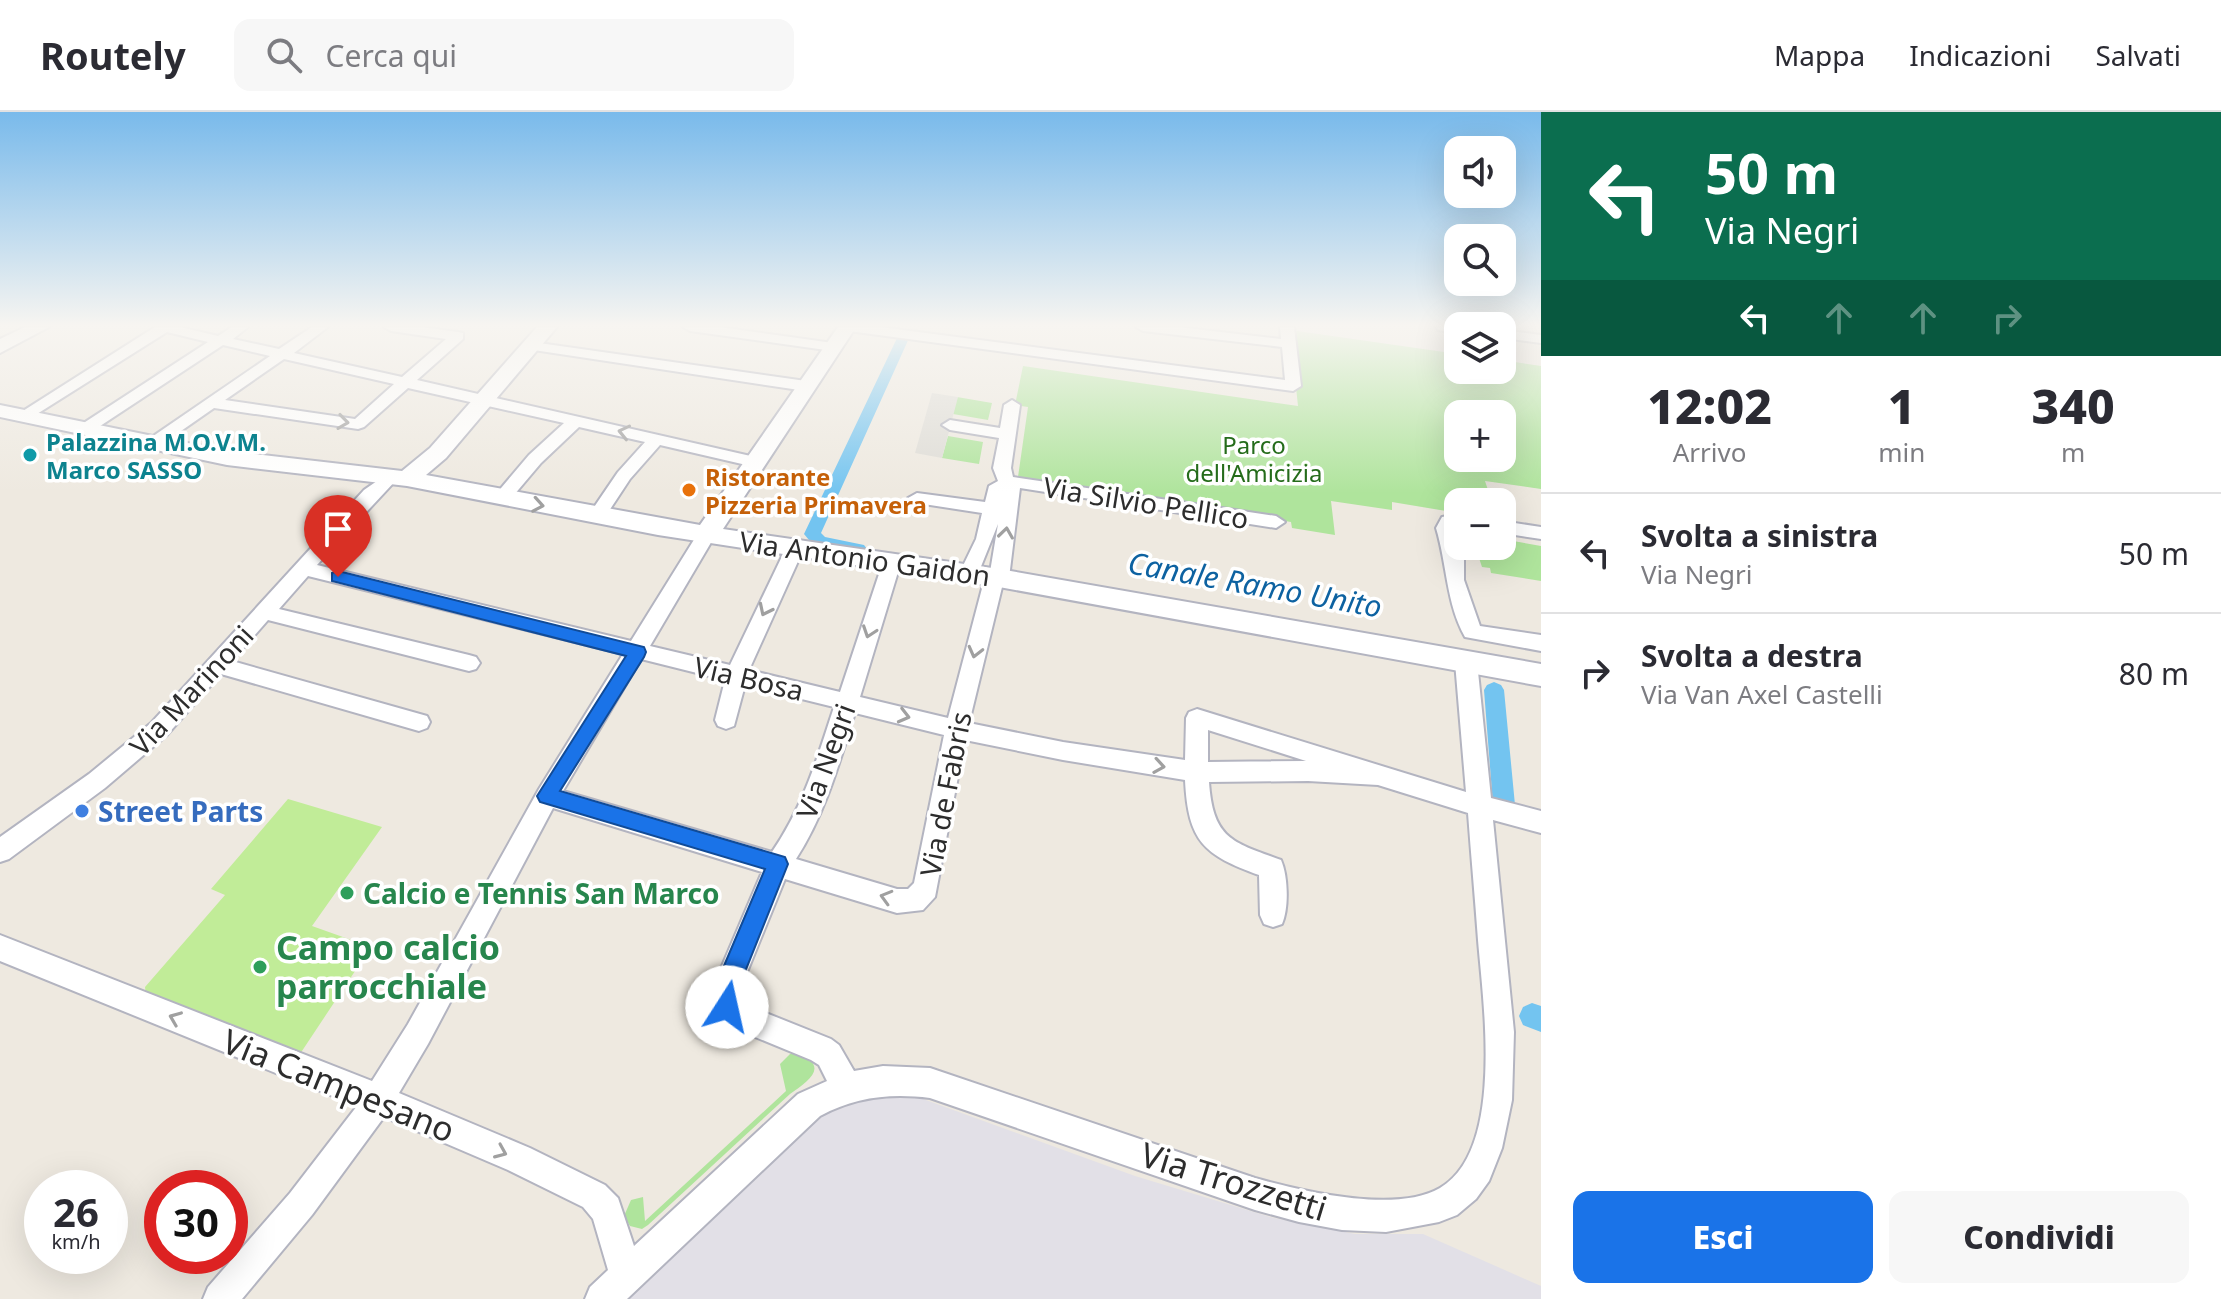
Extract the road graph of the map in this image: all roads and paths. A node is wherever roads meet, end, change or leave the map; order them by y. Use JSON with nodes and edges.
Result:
{"nodes":[{"id":1,"x":66,"y":382,"type":"edge"},
{"id":2,"x":156,"y":382,"type":"edge"},
{"id":3,"x":240,"y":382,"type":"edge"},
{"id":4,"x":406,"y":382,"type":"edge"},
{"id":5,"x":408,"y":382,"type":"edge"},
{"id":6,"x":502,"y":382,"type":"edge"},
{"id":7,"x":781,"y":382,"type":"edge"},
{"id":8,"x":808,"y":382,"type":"edge"},
{"id":9,"x":1266,"y":382,"type":"edge"},
{"id":10,"x":1293,"y":382,"type":"edge"},
{"id":11,"x":806,"y":386,"type":"junction"},
{"id":12,"x":486,"y":401,"type":"junction"},
{"id":13,"x":211,"y":403,"type":"junction"},
{"id":14,"x":1012,"y":405,"type":"dead end"},
{"id":15,"x":11,"y":413,"type":"edge"},
{"id":16,"x":576,"y":421,"type":"junction"},
{"id":17,"x":950,"y":425,"type":"dead end"},
{"id":18,"x":85,"y":429,"type":"junction"},
{"id":19,"x":1007,"y":434,"type":"junction"},
{"id":20,"x":657,"y":439,"type":"junction"},
{"id":21,"x":152,"y":444,"type":"junction"},
{"id":22,"x":755,"y":462,"type":"junction"},
{"id":23,"x":398,"y":478,"type":"junction"},
{"id":24,"x":1008,"y":484,"type":"junction"},
{"id":25,"x":502,"y":498,"type":"junction"},
{"id":26,"x":917,"y":498,"type":"dead end"},
{"id":27,"x":992,"y":509,"type":"junction"},
{"id":28,"x":597,"y":516,"type":"junction"},
{"id":29,"x":1276,"y":522,"type":"dead end"},
{"id":30,"x":1516,"y":529,"type":"edge"},
{"id":31,"x":1541,"y":533,"type":"edge"},
{"id":32,"x":707,"y":534,"type":"junction"},
{"id":33,"x":795,"y":548,"type":"junction"},
{"id":34,"x":1455,"y":560,"type":"edge"},
{"id":35,"x":892,"y":562,"type":"junction"},
{"id":36,"x":303,"y":568,"type":"junction"},
{"id":37,"x":988,"y":576,"type":"junction"},
{"id":38,"x":264,"y":612,"type":"junction"},
{"id":39,"x":1541,"y":643,"type":"edge"},
{"id":40,"x":637,"y":652,"type":"junction"},
{"id":41,"x":1466,"y":662,"type":"junction"},
{"id":42,"x":469,"y":663,"type":"dead end"},
{"id":43,"x":217,"y":665,"type":"junction"},
{"id":44,"x":737,"y":674,"type":"junction"},
{"id":45,"x":1541,"y":675,"type":"edge"},
{"id":46,"x":846,"y":702,"type":"junction"},
{"id":47,"x":726,"y":720,"type":"dead end"},
{"id":48,"x":419,"y":722,"type":"dead end"},
{"id":49,"x":956,"y":729,"type":"junction"},
{"id":50,"x":1198,"y":772,"type":"junction"},
{"id":51,"x":1378,"y":775,"type":"junction"},
{"id":52,"x":547,"y":796,"type":"junction"},
{"id":53,"x":1480,"y":806,"type":"junction"},
{"id":54,"x":1541,"y":822,"type":"edge"},
{"id":55,"x":0,"y":851,"type":"edge"},
{"id":56,"x":778,"y":864,"type":"junction"},
{"id":57,"x":1273,"y":915,"type":"dead end"},
{"id":58,"x":0,"y":948,"type":"edge"},
{"id":59,"x":846,"y":1086,"type":"junction"},
{"id":60,"x":378,"y":1099,"type":"junction"},
{"id":61,"x":627,"y":1275,"type":"junction"},
{"id":62,"x":220,"y":1299,"type":"edge"},
{"id":63,"x":602,"y":1299,"type":"edge"}],
"edges":[{"from":1,"to":15,"type":"street"},
{"from":2,"to":18,"type":"street"},
{"from":3,"to":13,"type":"street"},
{"from":13,"to":4,"type":"street","one_way":true},
{"from":5,"to":12,"type":"street"},
{"from":6,"to":12,"type":"street"},
{"from":7,"to":11,"type":"street"},
{"from":8,"to":11,"type":"street"},
{"from":9,"to":10,"type":"street"},
{"from":11,"to":22,"type":"street"},
{"from":12,"to":16,"type":"street"},
{"from":12,"to":23,"type":"street"},
{"from":13,"to":21,"type":"street"},
{"from":14,"to":19,"type":"street","name":"Via Silvio Pellico"},
{"from":15,"to":18,"type":"street","name":"Via Antonio Gaidon"},
{"from":20,"to":16,"type":"street","one_way":true},
{"from":16,"to":25,"type":"street"},
{"from":17,"to":19,"type":"street"},
{"from":18,"to":21,"type":"street","name":"Via Antonio Gaidon"},
{"from":19,"to":24,"type":"street","name":"Via Silvio Pellico"},
{"from":20,"to":22,"type":"street"},
{"from":20,"to":28,"type":"street"},
{"from":21,"to":23,"type":"street","name":"Via Antonio Gaidon"},
{"from":22,"to":32,"type":"street"},
{"from":23,"to":25,"type":"street","name":"Via Antonio Gaidon"},
{"from":23,"to":36,"type":"street","name":"Via Marinoni"},
{"from":24,"to":27,"type":"street","name":"Via Silvio Pellico"},
{"from":24,"to":29,"type":"street","name":"Via Silvio Pellico"},
{"from":37,"to":24,"type":"street","name":"Via Silvio Pellico","one_way":true},
{"from":25,"to":28,"type":"street","name":"Via Antonio Gaidon","one_way":true},
{"from":26,"to":27,"type":"street"},
{"from":27,"to":37,"type":"street","name":"Via Silvio Pellico"},
{"from":28,"to":32,"type":"street","name":"Via Antonio Gaidon"},
{"from":30,"to":31,"type":"street"},
{"from":32,"to":33,"type":"street","name":"Via Antonio Gaidon"},
{"from":32,"to":40,"type":"street"},
{"from":33,"to":35,"type":"street","name":"Via Antonio Gaidon"},
{"from":33,"to":44,"type":"street","one_way":true},
{"from":34,"to":39,"type":"street"},
{"from":35,"to":37,"type":"street","name":"Via Antonio Gaidon"},
{"from":35,"to":46,"type":"street","name":"Via Negri","one_way":true},
{"from":36,"to":38,"type":"street","name":"Via Marinoni"},
{"from":36,"to":40,"type":"street","name":"Via Bosa"},
{"from":37,"to":41,"type":"street","name":"Via Antonio Gaidon"},
{"from":37,"to":49,"type":"street","name":"Via de Fabris","one_way":true},
{"from":38,"to":42,"type":"street","name":"Via Marinoni"},
{"from":38,"to":43,"type":"street","name":"Via Marinoni"},
{"from":40,"to":44,"type":"street","name":"Via Bosa"},
{"from":40,"to":52,"type":"street"},
{"from":41,"to":45,"type":"street","name":"Via Antonio Gaidon"},
{"from":41,"to":53,"type":"street","name":"Via Trozzetti"},
{"from":43,"to":48,"type":"street"},
{"from":43,"to":55,"type":"street","name":"Via Marinoni"},
{"from":44,"to":46,"type":"street","name":"Via Bosa"},
{"from":44,"to":47,"type":"street"},
{"from":46,"to":49,"type":"street","name":"Via Bosa","one_way":true},
{"from":46,"to":56,"type":"street","name":"Via Negri"},
{"from":49,"to":50,"type":"street","name":"Via Bosa","one_way":true},
{"from":49,"to":56,"type":"street","name":"Via de Fabris","one_way":true},
{"from":50,"to":51,"type":"street","name":"Via Bosa"},
{"from":50,"to":51,"type":"street","name":"Via Bosa"},
{"from":50,"to":57,"type":"street","name":"Via Bosa"},
{"from":51,"to":53,"type":"street","name":"Via Bosa"},
{"from":52,"to":56,"type":"street"},
{"from":52,"to":60,"type":"street"},
{"from":53,"to":54,"type":"street","name":"Via Bosa"},
{"from":53,"to":59,"type":"street","name":"Via Trozzetti"},
{"from":56,"to":59,"type":"street"},
{"from":60,"to":58,"type":"street","name":"Via Campesano","one_way":true},
{"from":59,"to":61,"type":"street","name":"Via Trozzetti"},
{"from":60,"to":61,"type":"street","name":"Via Campesano","one_way":true},
{"from":60,"to":62,"type":"street"},
{"from":61,"to":63,"type":"street","name":"Via Trozzetti"}]}
